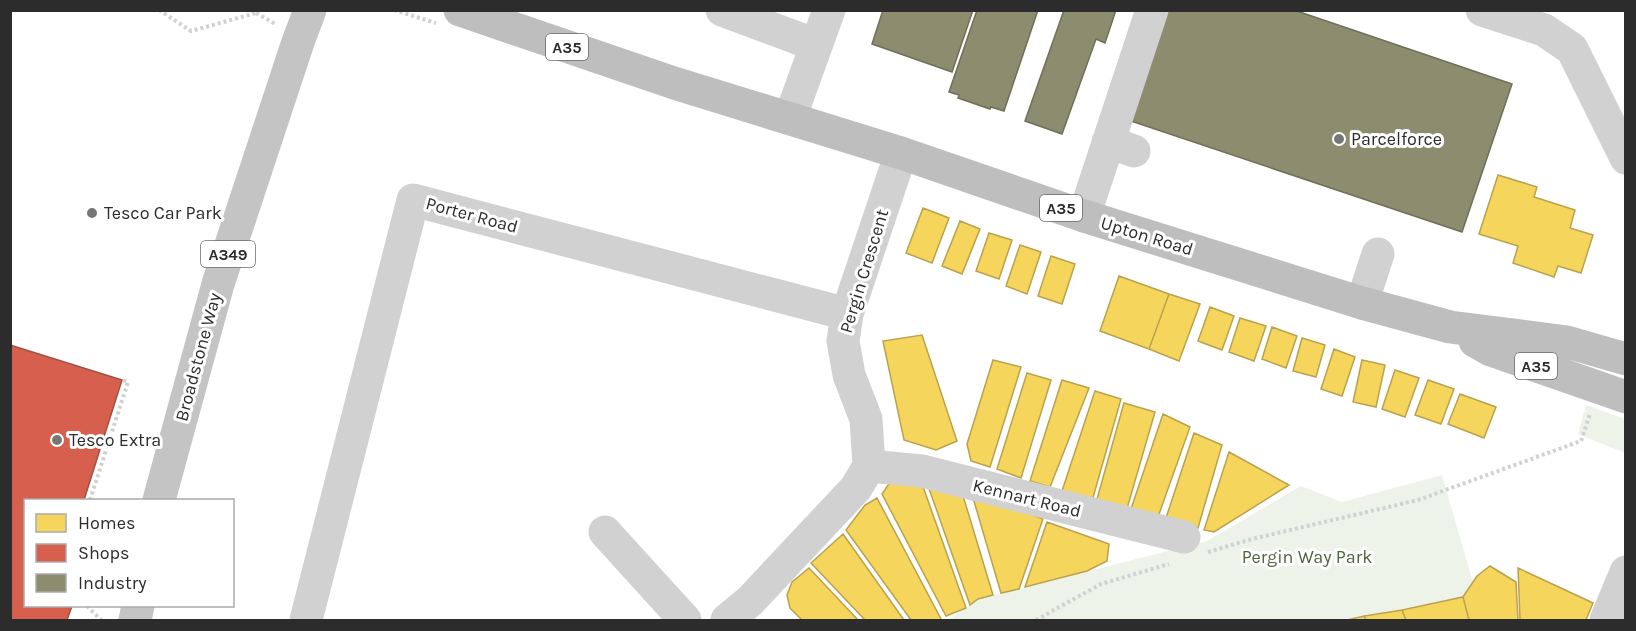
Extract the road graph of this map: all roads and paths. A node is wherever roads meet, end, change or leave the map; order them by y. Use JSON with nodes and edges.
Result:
{"nodes":[{"id":1,"x":159,"y":10,"type":"edge"},
{"id":2,"x":310,"y":10,"type":"edge"},
{"id":3,"x":460,"y":10,"type":"edge"},
{"id":4,"x":722,"y":10,"type":"edge"},
{"id":5,"x":829,"y":10,"type":"edge"},
{"id":6,"x":1152,"y":10,"type":"edge"},
{"id":7,"x":1482,"y":10,"type":"edge"},
{"id":8,"x":253,"y":12,"type":"edge"},
{"id":9,"x":275,"y":24,"type":"dead end"},
{"id":10,"x":816,"y":45,"type":"junction"},
{"id":11,"x":790,"y":118,"type":"junction"},
{"id":12,"x":901,"y":153,"type":"junction"},
{"id":13,"x":1626,"y":158,"type":"edge"},
{"id":14,"x":1084,"y":216,"type":"junction"},
{"id":15,"x":1378,"y":254,"type":"dead end"},
{"id":16,"x":1362,"y":303,"type":"junction"},
{"id":17,"x":847,"y":314,"type":"junction"},
{"id":18,"x":1450,"y":327,"type":"junction"},
{"id":19,"x":1626,"y":358,"type":"edge"},
{"id":20,"x":122,"y":380,"type":"dead end"},
{"id":21,"x":1612,"y":392,"type":"edge"},
{"id":22,"x":868,"y":466,"type":"junction"},
{"id":23,"x":91,"y":499,"type":"edge"},
{"id":24,"x":160,"y":499,"type":"edge"},
{"id":25,"x":605,"y":532,"type":"dead end"},
{"id":26,"x":1186,"y":552,"type":"junction"},
{"id":27,"x":1619,"y":565,"type":"edge"},
{"id":28,"x":88,"y":607,"type":"edge"},
{"id":29,"x":748,"y":614,"type":"edge"},
{"id":30,"x":101,"y":621,"type":"edge"},
{"id":31,"x":306,"y":621,"type":"edge"},
{"id":32,"x":686,"y":621,"type":"edge"},
{"id":33,"x":1036,"y":621,"type":"edge"},
{"id":34,"x":1606,"y":621,"type":"edge"}],
"edges":[{"from":1,"to":8,"type":"path"},
{"from":2,"to":24,"type":"main road","name":"Broadstone Way","number":"A349"},
{"from":3,"to":11,"type":"highway","name":"Upton Road","number":"A35"},
{"from":4,"to":10,"type":"street"},
{"from":5,"to":10,"type":"street"},
{"from":6,"to":14,"type":"street"},
{"from":7,"to":13,"type":"street"},
{"from":8,"to":9,"type":"path"},
{"from":10,"to":11,"type":"street"},
{"from":11,"to":12,"type":"highway","name":"Upton Road","number":"A35"},
{"from":12,"to":14,"type":"highway","name":"Upton Road","number":"A35"},
{"from":12,"to":17,"type":"street","name":"Pergin Crescent"},
{"from":14,"to":16,"type":"highway","name":"Upton Road","number":"A35"},
{"from":15,"to":16,"type":"street"},
{"from":16,"to":18,"type":"highway","name":"Upton Road","number":"A35"},
{"from":17,"to":22,"type":"street","name":"Pergin Crescent"},
{"from":17,"to":31,"type":"street","name":"Porter Road"},
{"from":18,"to":19,"type":"highway","name":"Upton Road","number":"A35"},
{"from":18,"to":21,"type":"highway","name":"Upton Road","number":"A35"},
{"from":20,"to":23,"type":"path"},
{"from":21,"to":26,"type":"path"},
{"from":22,"to":26,"type":"street","name":"Kennart Road"},
{"from":22,"to":29,"type":"street"},
{"from":25,"to":32,"type":"street"},
{"from":26,"to":33,"type":"path"},
{"from":27,"to":34,"type":"street"},
{"from":28,"to":30,"type":"path"}]}
